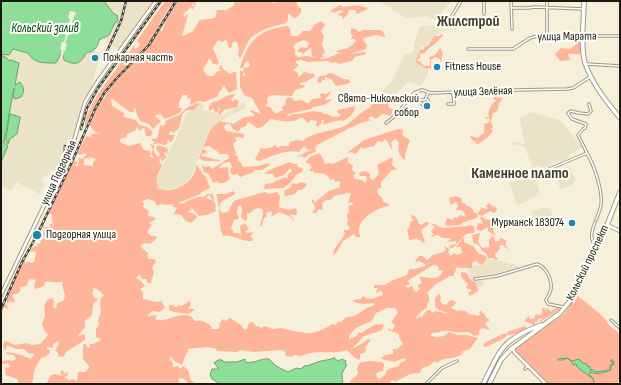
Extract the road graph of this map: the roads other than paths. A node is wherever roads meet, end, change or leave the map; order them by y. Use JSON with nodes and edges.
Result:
{"nodes":[{"id":1,"x":156,"y":1,"type":"edge"},
{"id":2,"x":461,"y":1,"type":"edge"},
{"id":3,"x":484,"y":1,"type":"edge"},
{"id":4,"x":511,"y":1,"type":"edge"},
{"id":5,"x":547,"y":1,"type":"edge"},
{"id":6,"x":584,"y":1,"type":"edge"},
{"id":7,"x":511,"y":8,"type":"junction"},
{"id":8,"x":547,"y":8,"type":"junction"},
{"id":9,"x":584,"y":9,"type":"junction"},
{"id":10,"x":484,"y":14,"type":"dead end"},
{"id":11,"x":452,"y":16,"type":"dead end"},
{"id":12,"x":512,"y":29,"type":"dead end"},
{"id":13,"x":547,"y":36,"type":"junction"},
{"id":14,"x":583,"y":36,"type":"junction"},
{"id":15,"x":620,"y":36,"type":"edge"},
{"id":16,"x":468,"y":49,"type":"dead end"},
{"id":17,"x":586,"y":64,"type":"junction"},
{"id":18,"x":620,"y":66,"type":"edge"},
{"id":19,"x":591,"y":76,"type":"junction"},
{"id":20,"x":428,"y":93,"type":"junction"},
{"id":21,"x":453,"y":93,"type":"junction"},
{"id":22,"x":426,"y":99,"type":"junction"},
{"id":23,"x":448,"y":104,"type":"dead end"},
{"id":24,"x":589,"y":104,"type":"dead end"},
{"id":25,"x":620,"y":118,"type":"edge"},
{"id":26,"x":386,"y":123,"type":"dead end"},
{"id":27,"x":587,"y":153,"type":"junction"},
{"id":28,"x":535,"y":175,"type":"dead end"},
{"id":29,"x":620,"y":192,"type":"edge"},
{"id":30,"x":607,"y":225,"type":"junction"},
{"id":31,"x":620,"y":231,"type":"edge"},
{"id":32,"x":597,"y":246,"type":"junction"},
{"id":33,"x":475,"y":279,"type":"dead end"},
{"id":34,"x":1,"y":296,"type":"edge"},
{"id":35,"x":566,"y":307,"type":"junction"},
{"id":36,"x":611,"y":320,"type":"dead end"},
{"id":37,"x":544,"y":324,"type":"junction"},
{"id":38,"x":620,"y":328,"type":"edge"},
{"id":39,"x":523,"y":333,"type":"junction"},
{"id":40,"x":524,"y":339,"type":"junction"},
{"id":41,"x":513,"y":346,"type":"junction"},
{"id":42,"x":514,"y":352,"type":"junction"},
{"id":43,"x":507,"y":353,"type":"junction"},
{"id":44,"x":457,"y":361,"type":"dead end"},
{"id":45,"x":496,"y":366,"type":"junction"},
{"id":46,"x":528,"y":366,"type":"junction"},
{"id":47,"x":524,"y":371,"type":"dead end"},
{"id":48,"x":426,"y":384,"type":"edge"},
{"id":49,"x":483,"y":384,"type":"edge"},
{"id":50,"x":489,"y":384,"type":"edge"},
{"id":51,"x":546,"y":384,"type":"edge"}],
"edges":[{"from":1,"to":34,"type":"main road","name":"улица Подгорная"},
{"from":2,"to":11,"type":"street"},
{"from":3,"to":10,"type":"street"},
{"from":4,"to":7,"type":"street"},
{"from":5,"to":8,"type":"street"},
{"from":6,"to":9,"type":"main road"},
{"from":7,"to":8,"type":"street"},
{"from":7,"to":12,"type":"street"},
{"from":8,"to":9,"type":"street"},
{"from":8,"to":13,"type":"street"},
{"from":9,"to":14,"type":"main road"},
{"from":13,"to":14,"type":"street","name":"улица Марата"},
{"from":13,"to":16,"type":"street","name":"улица Марата"},
{"from":14,"to":15,"type":"street","name":"улица Марата"},
{"from":14,"to":17,"type":"main road"},
{"from":17,"to":18,"type":"street"},
{"from":17,"to":19,"type":"main road"},
{"from":19,"to":21,"type":"street","name":"улица Зелёная"},
{"from":19,"to":25,"type":"main road"},
{"from":20,"to":21,"type":"street","name":"улица Зелёная"},
{"from":20,"to":22,"type":"street"},
{"from":20,"to":26,"type":"street","name":"улица Зелёная"},
{"from":21,"to":23,"type":"street"},
{"from":22,"to":22,"type":"street"},
{"from":24,"to":27,"type":"street"},
{"from":27,"to":28,"type":"street"},
{"from":27,"to":32,"type":"street"},
{"from":29,"to":30,"type":"main road","name":"Кольский проспект"},
{"from":30,"to":31,"type":"main road"},
{"from":30,"to":32,"type":"main road","name":"Кольский проспект"},
{"from":32,"to":35,"type":"main road","name":"Кольский проспект"},
{"from":33,"to":35,"type":"street"},
{"from":35,"to":37,"type":"main road","name":"Кольский проспект"},
{"from":36,"to":38,"type":"street"},
{"from":37,"to":39,"type":"main road","name":"Кольский проспект"},
{"from":37,"to":40,"type":"main road","name":"Кольский проспект"},
{"from":39,"to":40,"type":"main road"},
{"from":39,"to":45,"type":"main road","name":"Кольский проспект"},
{"from":40,"to":41,"type":"main road","name":"Кольский проспект"},
{"from":41,"to":42,"type":"main road"},
{"from":41,"to":43,"type":"main road","name":"Кольский проспект"},
{"from":42,"to":43,"type":"main road"},
{"from":42,"to":46,"type":"main road"},
{"from":43,"to":45,"type":"main road","name":"Кольский проспект"},
{"from":44,"to":48,"type":"street"},
{"from":45,"to":49,"type":"main road","name":"Кольский проспект"},
{"from":45,"to":50,"type":"main road","name":"Кольский проспект"},
{"from":46,"to":47,"type":"street"},
{"from":46,"to":51,"type":"main road"}]}
